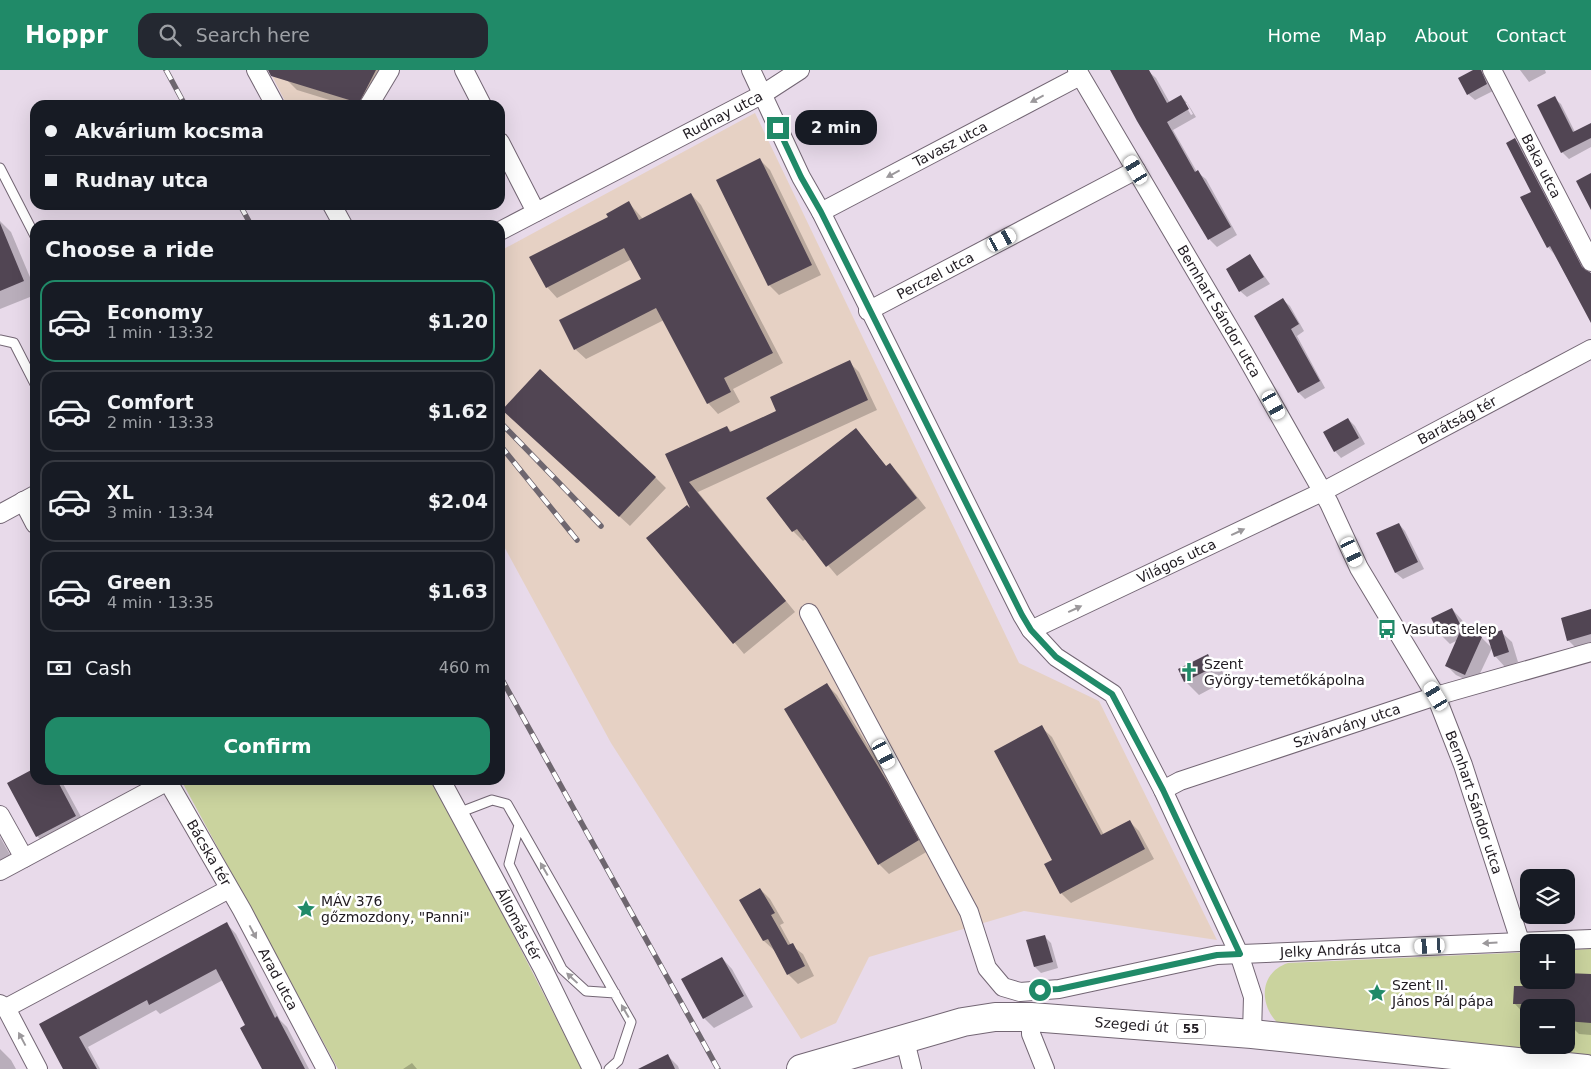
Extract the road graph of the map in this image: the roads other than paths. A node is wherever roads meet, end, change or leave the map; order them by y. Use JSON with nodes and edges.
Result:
{"nodes":[{"id":1,"x":256,"y":70,"type":"edge"},
{"id":2,"x":390,"y":70,"type":"edge"},
{"id":3,"x":464,"y":70,"type":"edge"},
{"id":4,"x":751,"y":70,"type":"edge"},
{"id":5,"x":800,"y":70,"type":"edge"},
{"id":6,"x":1492,"y":70,"type":"edge"},
{"id":7,"x":1078,"y":73,"type":"edge"},
{"id":8,"x":763,"y":94,"type":"junction"},
{"id":9,"x":272,"y":100,"type":"edge"},
{"id":10,"x":372,"y":100,"type":"edge"},
{"id":11,"x":479,"y":100,"type":"edge"},
{"id":12,"x":505,"y":152,"type":"edge"},
{"id":13,"x":0,"y":168,"type":"edge"},
{"id":14,"x":1136,"y":170,"type":"junction"},
{"id":15,"x":536,"y":212,"type":"junction"},
{"id":16,"x":821,"y":212,"type":"junction"},
{"id":17,"x":30,"y":226,"type":"edge"},
{"id":18,"x":505,"y":228,"type":"edge"},
{"id":19,"x":1591,"y":262,"type":"edge"},
{"id":20,"x":868,"y":310,"type":"junction"},
{"id":21,"x":0,"y":340,"type":"edge"},
{"id":22,"x":1591,"y":350,"type":"edge"},
{"id":23,"x":30,"y":374,"type":"edge"},
{"id":24,"x":1322,"y":492,"type":"junction"},
{"id":25,"x":29,"y":498,"type":"edge"},
{"id":26,"x":0,"y":514,"type":"edge"},
{"id":27,"x":809,"y":613,"type":"dead end"},
{"id":28,"x":1031,"y":630,"type":"junction"},
{"id":29,"x":1591,"y":652,"type":"edge"},
{"id":30,"x":1436,"y":696,"type":"junction"},
{"id":31,"x":160,"y":785,"type":"edge"},
{"id":32,"x":169,"y":785,"type":"edge"},
{"id":33,"x":444,"y":785,"type":"edge"},
{"id":34,"x":1163,"y":790,"type":"junction"},
{"id":35,"x":458,"y":813,"type":"junction"},
{"id":36,"x":0,"y":815,"type":"edge"},
{"id":37,"x":519,"y":826,"type":"junction"},
{"id":38,"x":24,"y":858,"type":"junction"},
{"id":39,"x":0,"y":870,"type":"edge"},
{"id":40,"x":229,"y":889,"type":"junction"},
{"id":41,"x":1575,"y":939,"type":"edge"},
{"id":42,"x":1591,"y":939,"type":"edge"},
{"id":43,"x":1520,"y":941,"type":"joint"},
{"id":44,"x":1240,"y":954,"type":"junction"},
{"id":45,"x":615,"y":994,"type":"junction"},
{"id":46,"x":3,"y":1006,"type":"edge"},
{"id":47,"x":1031,"y":1017,"type":"junction"},
{"id":48,"x":1252,"y":1034,"type":"junction"},
{"id":49,"x":904,"y":1037,"type":"junction"},
{"id":50,"x":38,"y":1069,"type":"edge"},
{"id":51,"x":326,"y":1069,"type":"edge"},
{"id":52,"x":592,"y":1069,"type":"edge"},
{"id":53,"x":609,"y":1069,"type":"edge"},
{"id":54,"x":801,"y":1069,"type":"edge"},
{"id":55,"x":912,"y":1069,"type":"edge"},
{"id":56,"x":1046,"y":1069,"type":"edge"},
{"id":57,"x":1586,"y":1069,"type":"edge"}],
"edges":[{"from":1,"to":9,"type":"street"},
{"from":2,"to":10,"type":"street"},
{"from":3,"to":11,"type":"street"},
{"from":4,"to":8,"type":"street"},
{"from":5,"to":8,"type":"street"},
{"from":6,"to":19,"type":"street","name":"Baka utca"},
{"from":7,"to":14,"type":"street","name":"Bernhart Sándor utca"},
{"from":7,"to":16,"type":"street","name":"Tavasz utca","one_way":true},
{"from":8,"to":15,"type":"street","name":"Rudnay utca"},
{"from":8,"to":16,"type":"street","name":"Rudnay utca"},
{"from":12,"to":15,"type":"street"},
{"from":13,"to":17,"type":"lane"},
{"from":14,"to":20,"type":"street","name":"Perczel utca"},
{"from":14,"to":24,"type":"street","name":"Bernhart Sándor utca"},
{"from":15,"to":18,"type":"street","name":"Rudnay utca"},
{"from":16,"to":20,"type":"street","name":"Rudnay utca"},
{"from":20,"to":28,"type":"street","name":"Rudnay utca"},
{"from":21,"to":23,"type":"lane"},
{"from":22,"to":24,"type":"street","name":"Barátság tér"},
{"from":28,"to":24,"type":"street","name":"Világos utca","one_way":true},
{"from":24,"to":30,"type":"street","name":"Bernhart Sándor utca"},
{"from":25,"to":26,"type":"street"},
{"from":27,"to":44,"type":"street","name":"Jelky András utca"},
{"from":28,"to":34,"type":"street","name":"Rudnay utca"},
{"from":29,"to":30,"type":"street","name":"Szivárvány utca"},
{"from":30,"to":34,"type":"street","name":"Szivárvány utca"},
{"from":30,"to":43,"type":"street","name":"Bernhart Sándor utca"},
{"from":31,"to":38,"type":"street","name":"Bácska tér"},
{"from":32,"to":40,"type":"street","name":"Bácska tér"},
{"from":33,"to":35,"type":"street","name":"Állomás tér"},
{"from":34,"to":44,"type":"street","name":"Rudnay utca"},
{"from":35,"to":37,"type":"lane"},
{"from":35,"to":52,"type":"street","name":"Állomás tér"},
{"from":36,"to":38,"type":"street"},
{"from":45,"to":37,"type":"lane","one_way":true},
{"from":45,"to":37,"type":"lane","one_way":true},
{"from":38,"to":39,"type":"street","name":"Bácska tér"},
{"from":40,"to":46,"type":"street","name":"Bácska tér"},
{"from":40,"to":51,"type":"street","name":"Arad utca","one_way":true},
{"from":41,"to":42,"type":"street","name":"Jelky András utca"},
{"from":43,"to":44,"type":"street","name":"Jelky András utca","one_way":true},
{"from":44,"to":48,"type":"street","name":"Rudnay utca"},
{"from":53,"to":45,"type":"lane","one_way":true},
{"from":50,"to":46,"type":"street","one_way":true},
{"from":47,"to":48,"type":"main road","name":"Szegedi út","number":"55"},
{"from":47,"to":49,"type":"main road","name":"Szegedi út","number":"55"},
{"from":47,"to":56,"type":"street"},
{"from":48,"to":57,"type":"main road","name":"Szegedi út","number":"55"},
{"from":49,"to":54,"type":"main road","name":"Szegedi út","number":"55"},
{"from":49,"to":55,"type":"street"}]}
